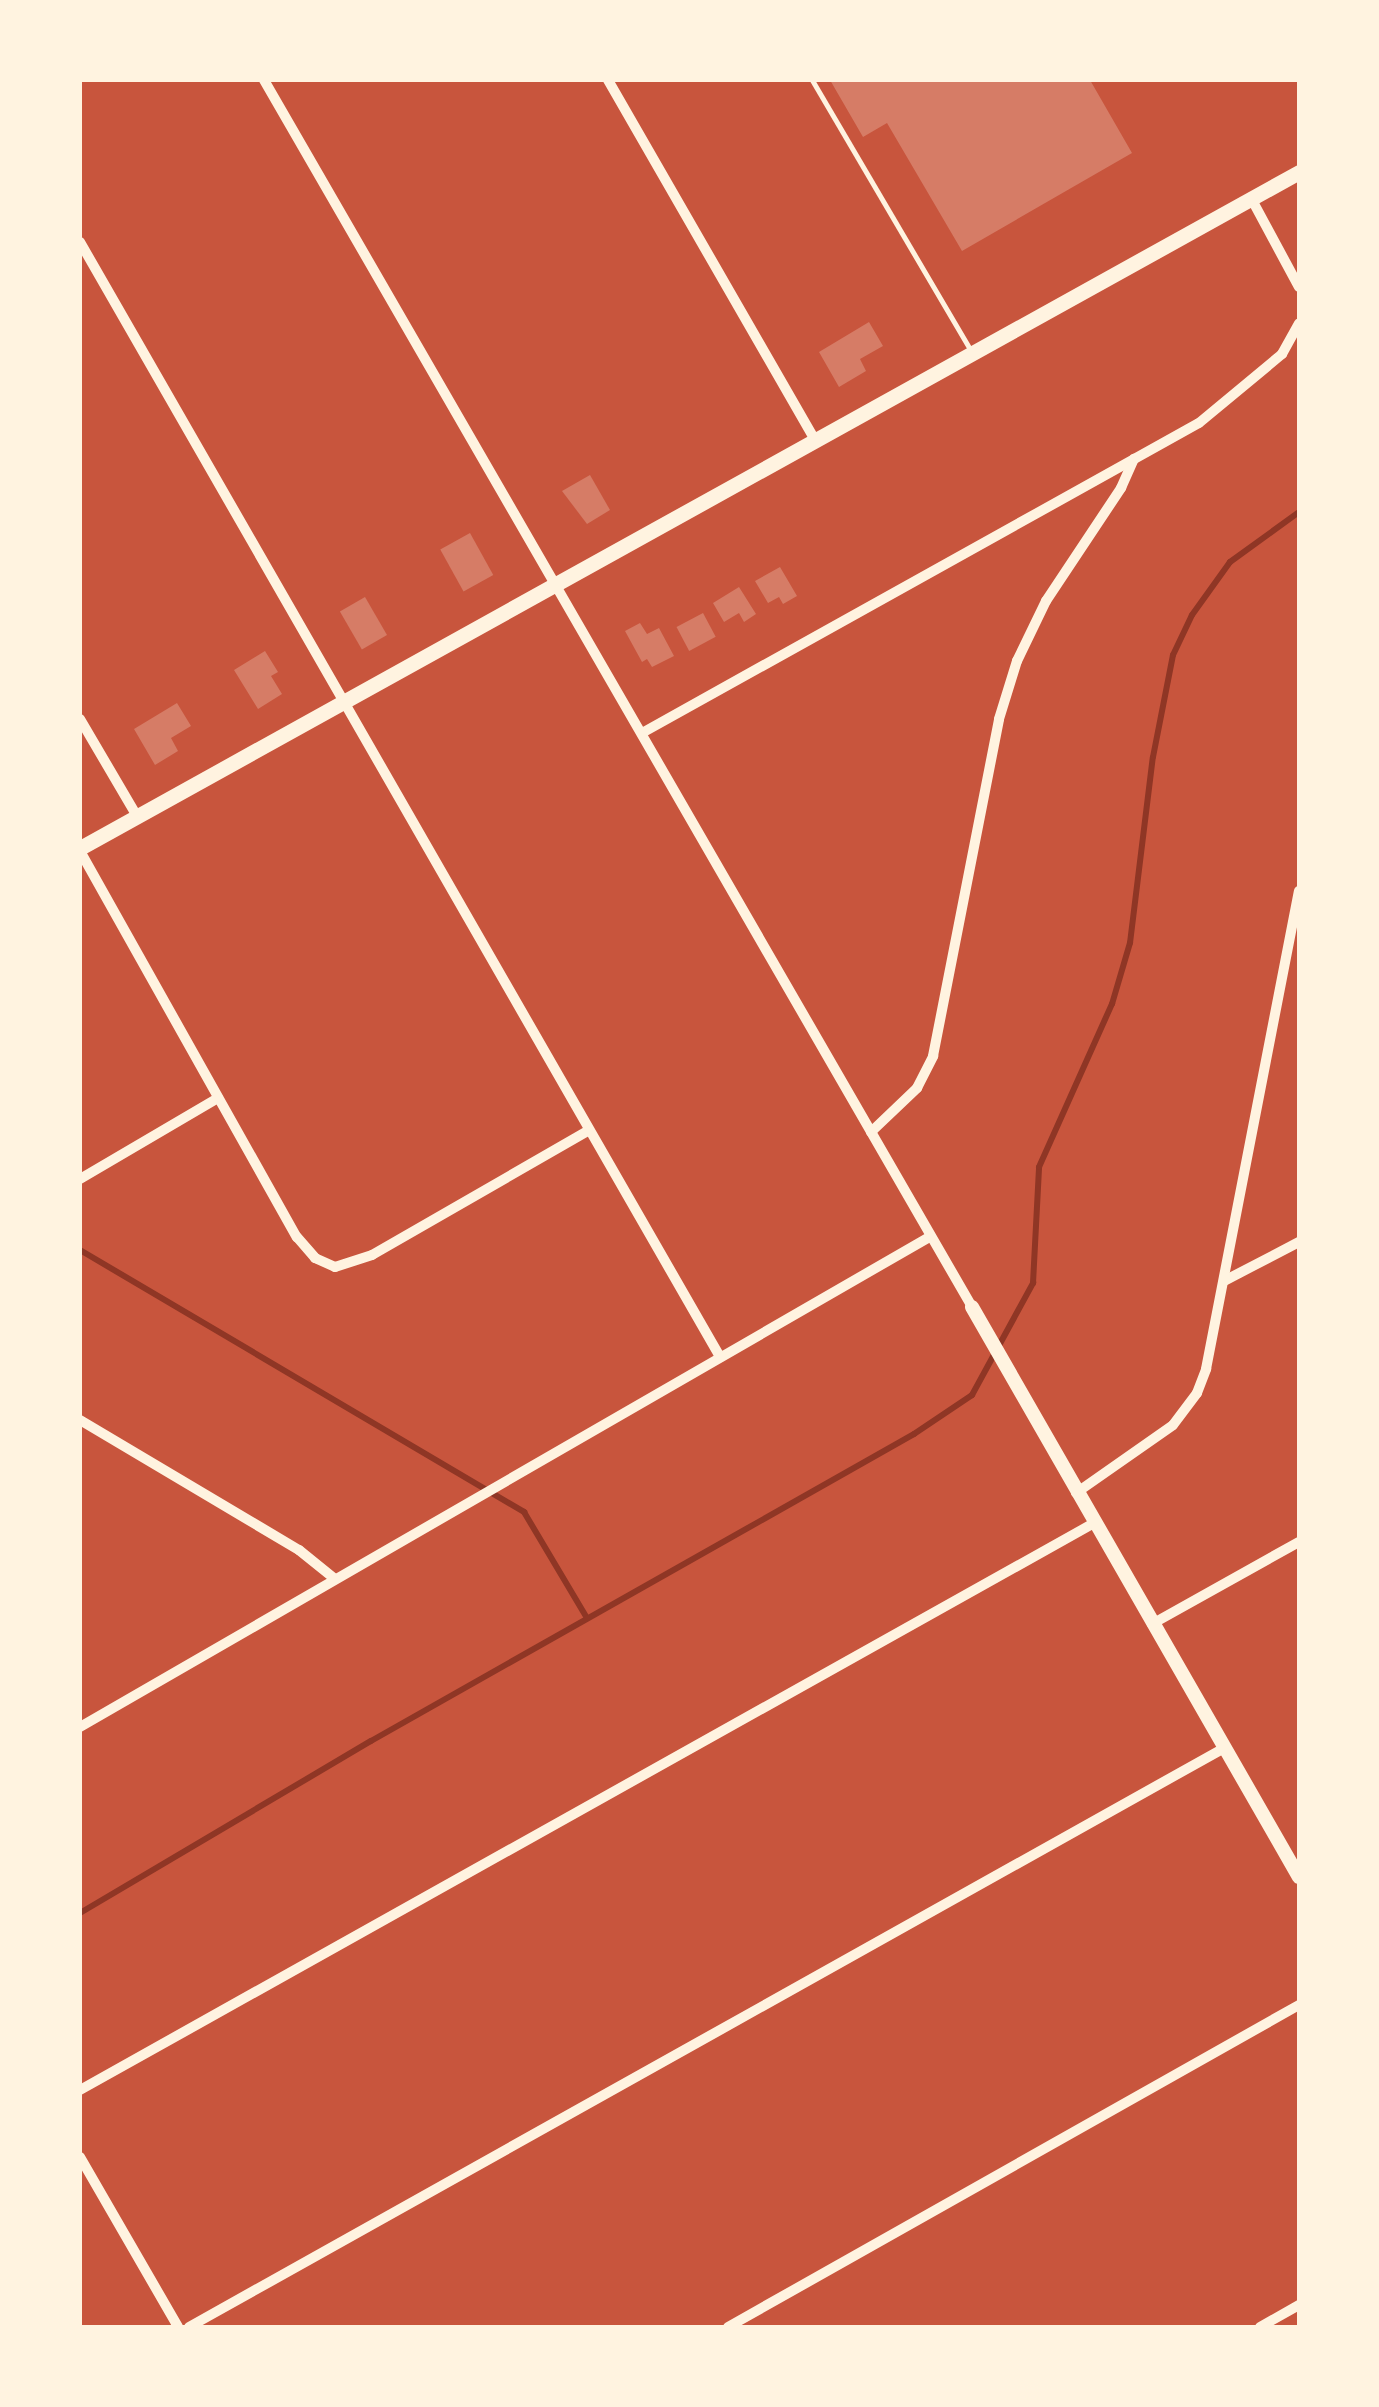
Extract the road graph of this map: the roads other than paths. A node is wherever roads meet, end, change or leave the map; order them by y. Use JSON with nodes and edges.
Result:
{"nodes":[{"id":1,"x":264,"y":80,"type":"edge"},
{"id":2,"x":608,"y":80,"type":"edge"},
{"id":3,"x":812,"y":80,"type":"edge"},
{"id":4,"x":1299,"y":172,"type":"edge"},
{"id":5,"x":1251,"y":198,"type":"junction"},
{"id":6,"x":80,"y":242,"type":"edge"},
{"id":7,"x":1299,"y":287,"type":"edge"},
{"id":8,"x":1299,"y":324,"type":"edge"},
{"id":9,"x":972,"y":353,"type":"junction"},
{"id":10,"x":815,"y":440,"type":"junction"},
{"id":11,"x":1134,"y":459,"type":"junction"},
{"id":12,"x":556,"y":583,"type":"junction"},
{"id":13,"x":345,"y":702,"type":"junction"},
{"id":14,"x":80,"y":719,"type":"edge"},
{"id":15,"x":642,"y":733,"type":"junction"},
{"id":16,"x":137,"y":816,"type":"junction"},
{"id":17,"x":80,"y":849,"type":"edge"},
{"id":18,"x":1299,"y":891,"type":"edge"},
{"id":19,"x":1295,"y":938,"type":"edge"},
{"id":20,"x":218,"y":1098,"type":"junction"},
{"id":21,"x":590,"y":1130,"type":"junction"},
{"id":22,"x":872,"y":1132,"type":"junction"},
{"id":23,"x":80,"y":1179,"type":"edge"},
{"id":24,"x":931,"y":1236,"type":"junction"},
{"id":25,"x":1299,"y":1242,"type":"edge"},
{"id":26,"x":1224,"y":1280,"type":"junction"},
{"id":27,"x":972,"y":1307,"type":"joint"},
{"id":28,"x":720,"y":1357,"type":"junction"},
{"id":29,"x":80,"y":1420,"type":"edge"},
{"id":30,"x":1076,"y":1492,"type":"junction"},
{"id":31,"x":1094,"y":1523,"type":"junction"},
{"id":32,"x":1299,"y":1542,"type":"edge"},
{"id":33,"x":335,"y":1580,"type":"junction"},
{"id":34,"x":1152,"y":1624,"type":"junction"},
{"id":35,"x":80,"y":1727,"type":"edge"},
{"id":36,"x":1224,"y":1748,"type":"junction"},
{"id":37,"x":1299,"y":1877,"type":"edge"},
{"id":38,"x":1299,"y":2005,"type":"edge"},
{"id":39,"x":80,"y":2090,"type":"edge"},
{"id":40,"x":80,"y":2158,"type":"edge"},
{"id":41,"x":1299,"y":2305,"type":"edge"},
{"id":42,"x":178,"y":2327,"type":"edge"},
{"id":43,"x":189,"y":2327,"type":"edge"},
{"id":44,"x":728,"y":2327,"type":"edge"},
{"id":45,"x":1260,"y":2327,"type":"edge"}],
"edges":[{"from":1,"to":12,"type":"street"},
{"from":2,"to":10,"type":"street"},
{"from":3,"to":9,"type":"lane"},
{"from":4,"to":5,"type":"main road"},
{"from":5,"to":7,"type":"street"},
{"from":5,"to":9,"type":"main road"},
{"from":6,"to":13,"type":"street"},
{"from":8,"to":11,"type":"street"},
{"from":9,"to":10,"type":"main road"},
{"from":10,"to":12,"type":"main road"},
{"from":11,"to":15,"type":"street"},
{"from":11,"to":22,"type":"street"},
{"from":12,"to":13,"type":"main road"},
{"from":12,"to":15,"type":"street"},
{"from":13,"to":16,"type":"main road"},
{"from":13,"to":21,"type":"street"},
{"from":14,"to":16,"type":"street"},
{"from":15,"to":22,"type":"street"},
{"from":16,"to":17,"type":"main road"},
{"from":17,"to":20,"type":"street"},
{"from":18,"to":19,"type":"street"},
{"from":19,"to":26,"type":"street"},
{"from":20,"to":21,"type":"street"},
{"from":20,"to":23,"type":"street"},
{"from":21,"to":28,"type":"street"},
{"from":22,"to":24,"type":"street"},
{"from":24,"to":27,"type":"street"},
{"from":24,"to":28,"type":"street"},
{"from":25,"to":26,"type":"street"},
{"from":26,"to":30,"type":"street"},
{"from":27,"to":30,"type":"street"},
{"from":28,"to":33,"type":"street"},
{"from":29,"to":33,"type":"street"},
{"from":30,"to":31,"type":"street"},
{"from":31,"to":34,"type":"street"},
{"from":31,"to":39,"type":"street"},
{"from":32,"to":34,"type":"street"},
{"from":33,"to":35,"type":"street"},
{"from":34,"to":36,"type":"street"},
{"from":36,"to":37,"type":"street"},
{"from":36,"to":43,"type":"street"},
{"from":38,"to":44,"type":"street"},
{"from":40,"to":42,"type":"street"},
{"from":41,"to":45,"type":"street"}]}
